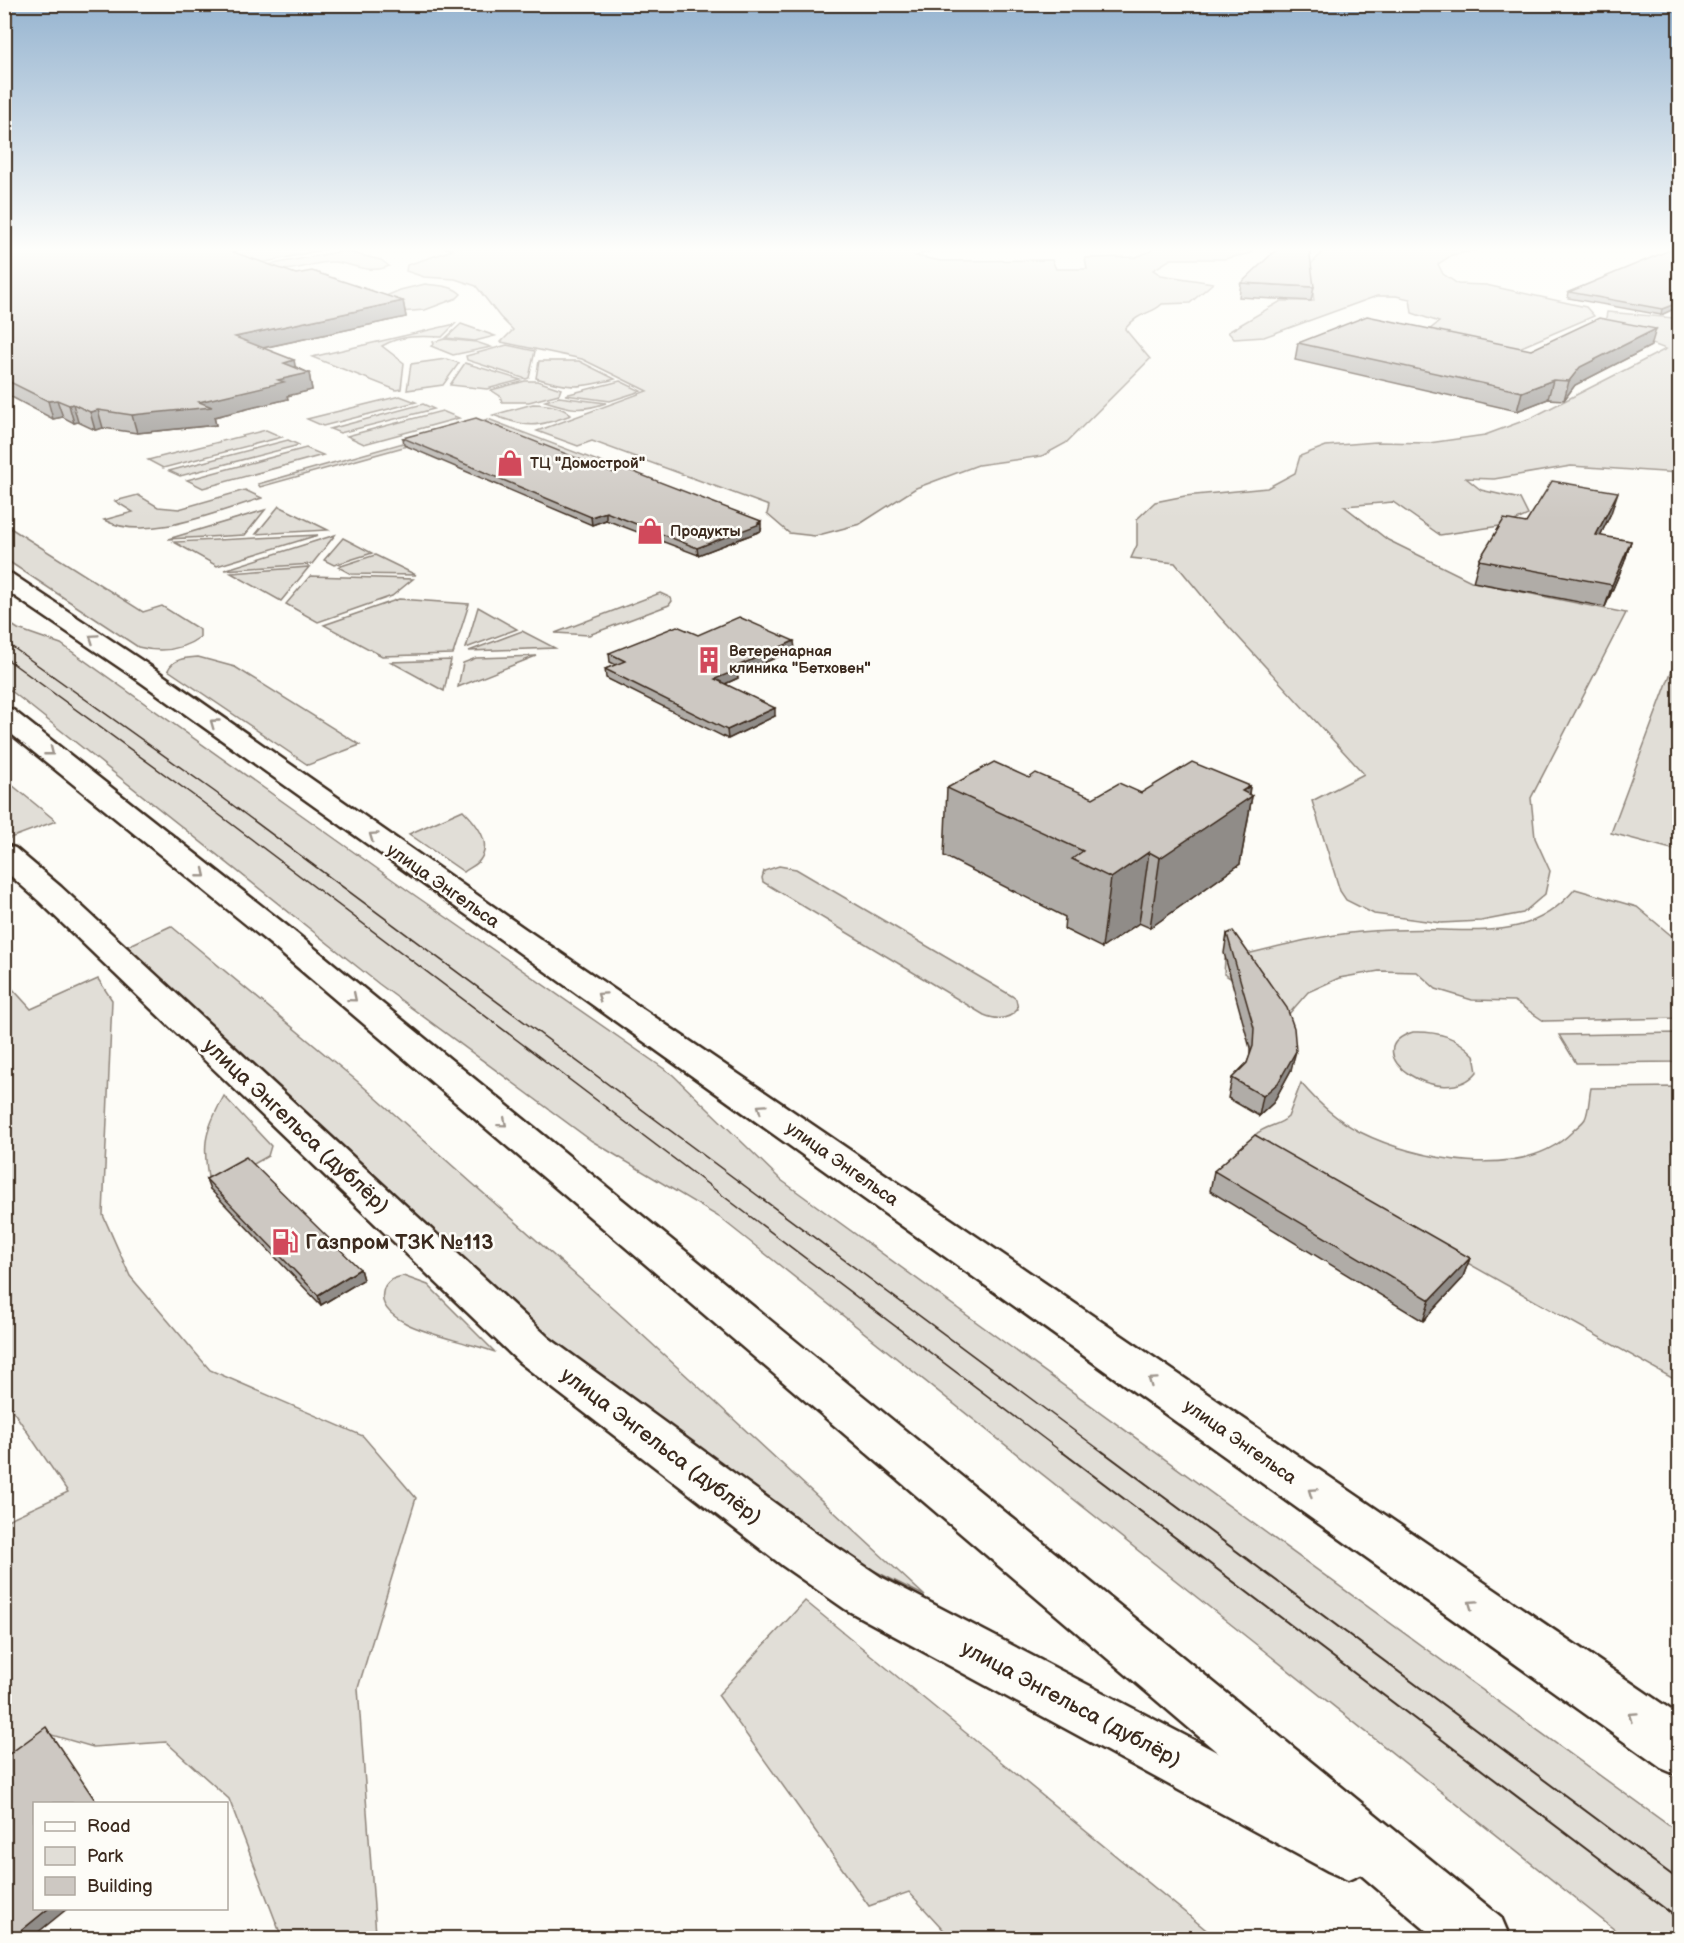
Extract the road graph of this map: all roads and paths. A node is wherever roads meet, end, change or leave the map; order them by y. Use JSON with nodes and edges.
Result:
{"nodes":[{"id":1,"x":4,"y":579,"type":"edge"},
{"id":2,"x":6,"y":720,"type":"edge"},
{"id":3,"x":4,"y":854,"type":"edge"},
{"id":4,"x":1680,"y":1749,"type":"edge"},
{"id":5,"x":1423,"y":1891,"type":"junction"},
{"id":6,"x":1480,"y":1938,"type":"edge"}],
"edges":[{"from":4,"to":1,"type":"main road","name":"улица Энгельса","one_way":true},
{"from":2,"to":5,"type":"main road","one_way":true},
{"from":3,"to":5,"type":"main road","name":"улица Энгельса (дублёр)"},
{"from":5,"to":6,"type":"main road"}]}
